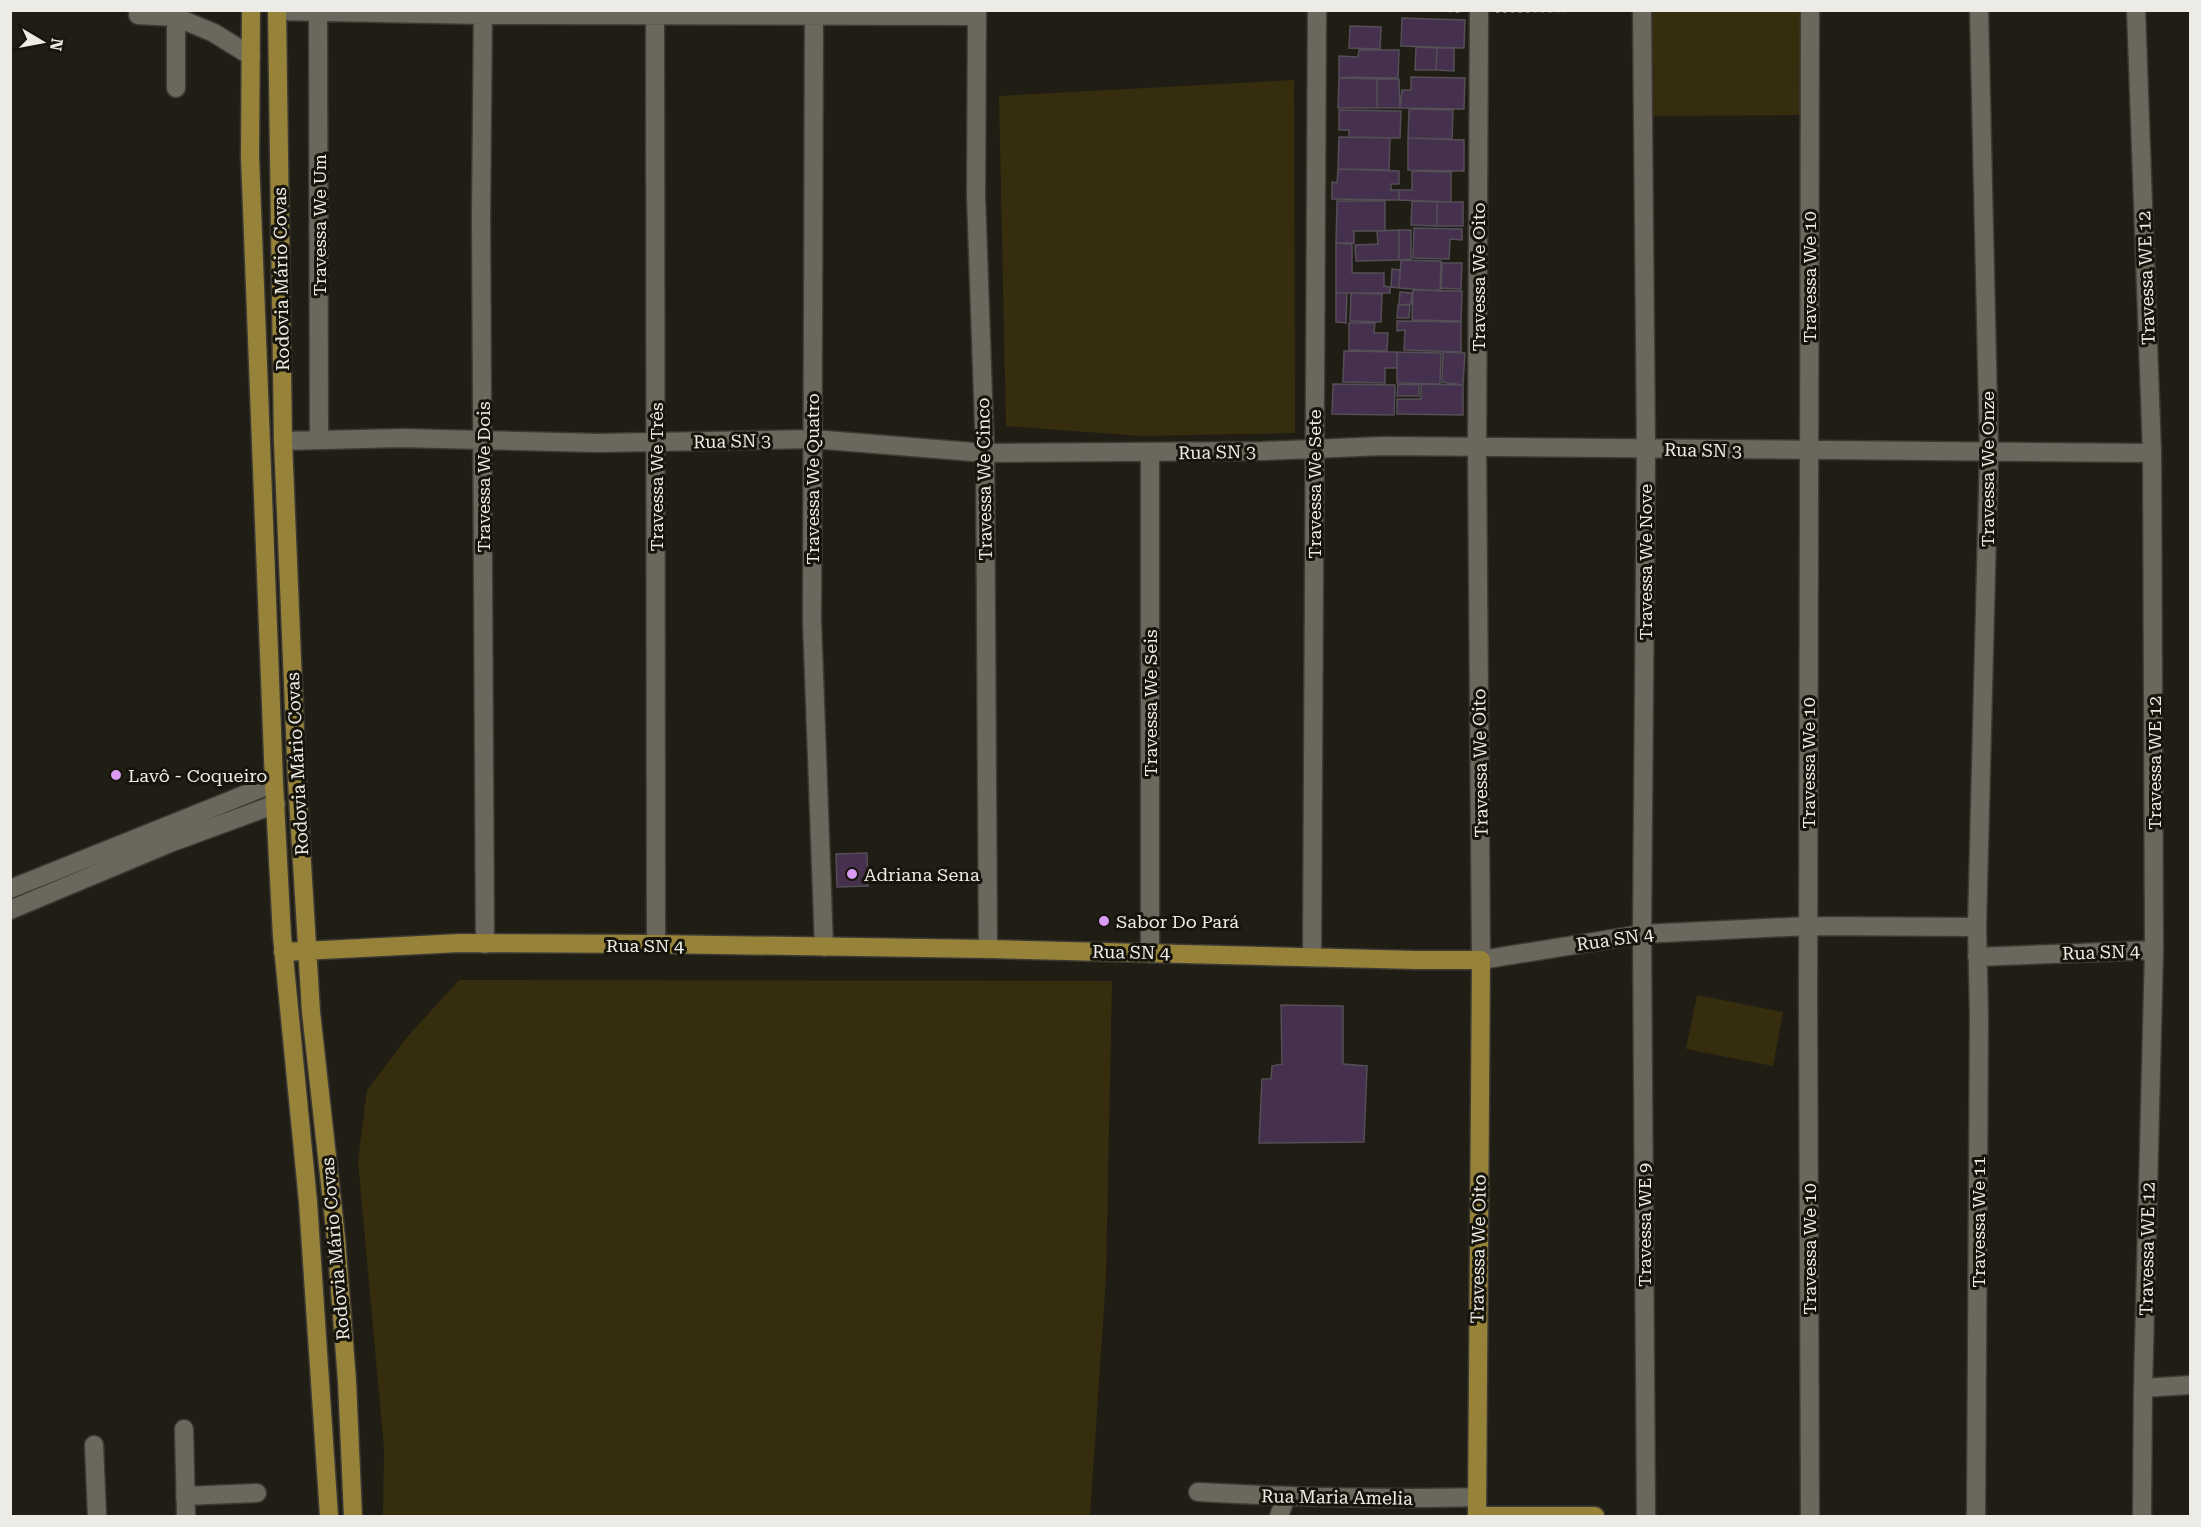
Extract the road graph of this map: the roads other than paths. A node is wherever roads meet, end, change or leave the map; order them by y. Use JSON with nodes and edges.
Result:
{"nodes":[{"id":1,"x":251,"y":10,"type":"edge"},
{"id":2,"x":318,"y":10,"type":"edge"},
{"id":3,"x":1317,"y":10,"type":"edge"},
{"id":4,"x":1642,"y":10,"type":"edge"},
{"id":5,"x":1810,"y":10,"type":"edge"},
{"id":6,"x":1978,"y":10,"type":"edge"},
{"id":7,"x":2136,"y":10,"type":"edge"},
{"id":8,"x":277,"y":11,"type":"edge"},
{"id":9,"x":1479,"y":11,"type":"edge"},
{"id":10,"x":655,"y":12,"type":"edge"},
{"id":11,"x":483,"y":13,"type":"edge"},
{"id":12,"x":814,"y":14,"type":"edge"},
{"id":13,"x":977,"y":14,"type":"edge"},
{"id":14,"x":138,"y":15,"type":"dead end"},
{"id":15,"x":176,"y":17,"type":"junction"},
{"id":16,"x":198,"y":19,"type":"edge"},
{"id":17,"x":251,"y":56,"type":"junction"},
{"id":18,"x":176,"y":88,"type":"dead end"},
{"id":19,"x":813,"y":439,"type":"junction"},
{"id":20,"x":319,"y":440,"type":"junction"},
{"id":21,"x":283,"y":441,"type":"junction"},
{"id":22,"x":483,"y":441,"type":"junction"},
{"id":23,"x":656,"y":442,"type":"junction"},
{"id":24,"x":1477,"y":448,"type":"junction"},
{"id":25,"x":1314,"y":449,"type":"junction"},
{"id":26,"x":1646,"y":449,"type":"junction"},
{"id":27,"x":1808,"y":451,"type":"junction"},
{"id":28,"x":1989,"y":451,"type":"junction"},
{"id":29,"x":985,"y":453,"type":"junction"},
{"id":30,"x":1150,"y":453,"type":"junction"},
{"id":31,"x":2152,"y":453,"type":"junction"},
{"id":32,"x":274,"y":783,"type":"junction"},
{"id":33,"x":276,"y":804,"type":"junction"},
{"id":34,"x":34,"y":879,"type":"junction"},
{"id":35,"x":10,"y":889,"type":"edge"},
{"id":36,"x":41,"y":897,"type":"junction"},
{"id":37,"x":10,"y":910,"type":"edge"},
{"id":38,"x":1808,"y":926,"type":"junction"},
{"id":39,"x":1977,"y":927,"type":"junction"},
{"id":40,"x":1642,"y":934,"type":"junction"},
{"id":41,"x":484,"y":944,"type":"junction"},
{"id":42,"x":656,"y":944,"type":"junction"},
{"id":43,"x":824,"y":947,"type":"junction"},
{"id":44,"x":987,"y":949,"type":"junction"},
{"id":45,"x":2154,"y":950,"type":"junction"},
{"id":46,"x":307,"y":951,"type":"junction"},
{"id":47,"x":283,"y":952,"type":"junction"},
{"id":48,"x":1150,"y":953,"type":"junction"},
{"id":49,"x":1312,"y":957,"type":"junction"},
{"id":50,"x":1977,"y":957,"type":"junction"},
{"id":51,"x":1481,"y":960,"type":"junction"},
{"id":52,"x":2190,"y":1385,"type":"edge"},
{"id":53,"x":2143,"y":1388,"type":"junction"},
{"id":54,"x":184,"y":1429,"type":"dead end"},
{"id":55,"x":94,"y":1445,"type":"dead end"},
{"id":56,"x":1198,"y":1492,"type":"dead end"},
{"id":57,"x":257,"y":1493,"type":"dead end"},
{"id":58,"x":185,"y":1496,"type":"junction"},
{"id":59,"x":1286,"y":1497,"type":"junction"},
{"id":60,"x":1476,"y":1497,"type":"junction"},
{"id":61,"x":97,"y":1516,"type":"edge"},
{"id":62,"x":186,"y":1516,"type":"edge"},
{"id":63,"x":329,"y":1516,"type":"edge"},
{"id":64,"x":353,"y":1516,"type":"edge"},
{"id":65,"x":1279,"y":1516,"type":"edge"},
{"id":66,"x":1477,"y":1516,"type":"edge"},
{"id":67,"x":1595,"y":1516,"type":"edge"},
{"id":68,"x":1646,"y":1516,"type":"edge"},
{"id":69,"x":1810,"y":1516,"type":"edge"},
{"id":70,"x":1976,"y":1516,"type":"edge"},
{"id":71,"x":2142,"y":1516,"type":"edge"}],
"edges":[{"from":1,"to":17,"type":"main road","name":"Rodovia Mário Covas"},
{"from":2,"to":8,"type":"street"},
{"from":2,"to":11,"type":"street"},
{"from":2,"to":20,"type":"street","name":"Travessa We Um"},
{"from":3,"to":25,"type":"street","name":"Travessa We Sete"},
{"from":4,"to":26,"type":"street","name":"Travessa We Nove"},
{"from":5,"to":27,"type":"street","name":"Travessa We 10"},
{"from":6,"to":28,"type":"street","name":"Travessa We Onze"},
{"from":7,"to":31,"type":"street","name":"Travessa WE 12"},
{"from":8,"to":21,"type":"main road","name":"Rodovia Mário Covas"},
{"from":9,"to":24,"type":"street","name":"Travessa We Oito"},
{"from":10,"to":11,"type":"street"},
{"from":10,"to":12,"type":"street"},
{"from":10,"to":23,"type":"street","name":"Travessa We Três"},
{"from":11,"to":22,"type":"street","name":"Travessa We Dois"},
{"from":12,"to":13,"type":"street"},
{"from":12,"to":19,"type":"street","name":"Travessa We Quatro"},
{"from":13,"to":29,"type":"street","name":"Travessa We Cinco"},
{"from":14,"to":15,"type":"street"},
{"from":15,"to":16,"type":"street"},
{"from":15,"to":18,"type":"street"},
{"from":16,"to":17,"type":"street"},
{"from":17,"to":32,"type":"main road","name":"Rodovia Mário Covas"},
{"from":19,"to":23,"type":"street","name":"Rua SN 3"},
{"from":19,"to":29,"type":"street","name":"Rua SN 3"},
{"from":19,"to":43,"type":"street","name":"Travessa We Quatro"},
{"from":20,"to":21,"type":"street","name":"Rua SN 3"},
{"from":20,"to":22,"type":"street","name":"Rua SN 3"},
{"from":21,"to":46,"type":"main road","name":"Rodovia Mário Covas"},
{"from":22,"to":23,"type":"street","name":"Rua SN 3"},
{"from":22,"to":41,"type":"street","name":"Travessa We Dois"},
{"from":23,"to":42,"type":"street","name":"Travessa We Três"},
{"from":24,"to":25,"type":"street","name":"Rua SN 3"},
{"from":24,"to":26,"type":"street","name":"Rua SN 3"},
{"from":24,"to":51,"type":"street","name":"Travessa We Oito"},
{"from":25,"to":30,"type":"street","name":"Rua SN 3"},
{"from":25,"to":49,"type":"street","name":"Travessa We Sete"},
{"from":26,"to":27,"type":"street","name":"Rua SN 3"},
{"from":26,"to":40,"type":"street","name":"Travessa We Nove"},
{"from":27,"to":28,"type":"street","name":"Rua SN 3"},
{"from":27,"to":38,"type":"street","name":"Travessa We 10"},
{"from":28,"to":31,"type":"street","name":"Rua SN 3"},
{"from":28,"to":39,"type":"street","name":"Travessa We Onze"},
{"from":29,"to":30,"type":"street","name":"Rua SN 3"},
{"from":29,"to":44,"type":"street","name":"Travessa We Cinco"},
{"from":30,"to":48,"type":"street","name":"Travessa We Seis"},
{"from":31,"to":45,"type":"street","name":"Travessa WE 12"},
{"from":32,"to":33,"type":"main road","name":"Rodovia Mário Covas"},
{"from":32,"to":34,"type":"street"},
{"from":33,"to":36,"type":"street"},
{"from":33,"to":47,"type":"main road","name":"Rodovia Mário Covas"},
{"from":34,"to":35,"type":"street"},
{"from":34,"to":36,"type":"street"},
{"from":36,"to":37,"type":"street"},
{"from":38,"to":39,"type":"street","name":"Rua SN 4"},
{"from":38,"to":40,"type":"street","name":"Rua SN 4"},
{"from":38,"to":69,"type":"street","name":"Travessa We 10"},
{"from":39,"to":50,"type":"street","name":"Travessa We 11"},
{"from":40,"to":51,"type":"street","name":"Rua SN 4"},
{"from":40,"to":68,"type":"street","name":"Travessa WE 9"},
{"from":41,"to":42,"type":"main road","name":"Rua SN 4"},
{"from":41,"to":46,"type":"main road","name":"Rua SN 4"},
{"from":42,"to":43,"type":"main road","name":"Rua SN 4"},
{"from":43,"to":44,"type":"main road","name":"Rua SN 4"},
{"from":44,"to":48,"type":"main road","name":"Rua SN 4"},
{"from":45,"to":50,"type":"street","name":"Rua SN 4"},
{"from":45,"to":53,"type":"street","name":"Travessa WE 12"},
{"from":46,"to":47,"type":"main road","name":"Rua SN 4"},
{"from":46,"to":64,"type":"main road","name":"Rodovia Mário Covas"},
{"from":47,"to":63,"type":"main road","name":"Rodovia Mário Covas"},
{"from":48,"to":49,"type":"main road","name":"Rua SN 4"},
{"from":49,"to":51,"type":"main road","name":"Rua SN 4"},
{"from":50,"to":70,"type":"street","name":"Travessa We 11"},
{"from":51,"to":60,"type":"main road","name":"Travessa We Oito"},
{"from":52,"to":53,"type":"street"},
{"from":53,"to":71,"type":"street","name":"Travessa WE 12"},
{"from":54,"to":58,"type":"street"},
{"from":55,"to":61,"type":"street"},
{"from":56,"to":59,"type":"street","name":"Rua Maria Amelia"},
{"from":57,"to":58,"type":"street"},
{"from":58,"to":62,"type":"street"},
{"from":59,"to":60,"type":"street","name":"Rua Maria Amelia"},
{"from":59,"to":65,"type":"street"},
{"from":60,"to":66,"type":"main road","name":"Travessa We Oito"},
{"from":66,"to":67,"type":"main road"}]}
